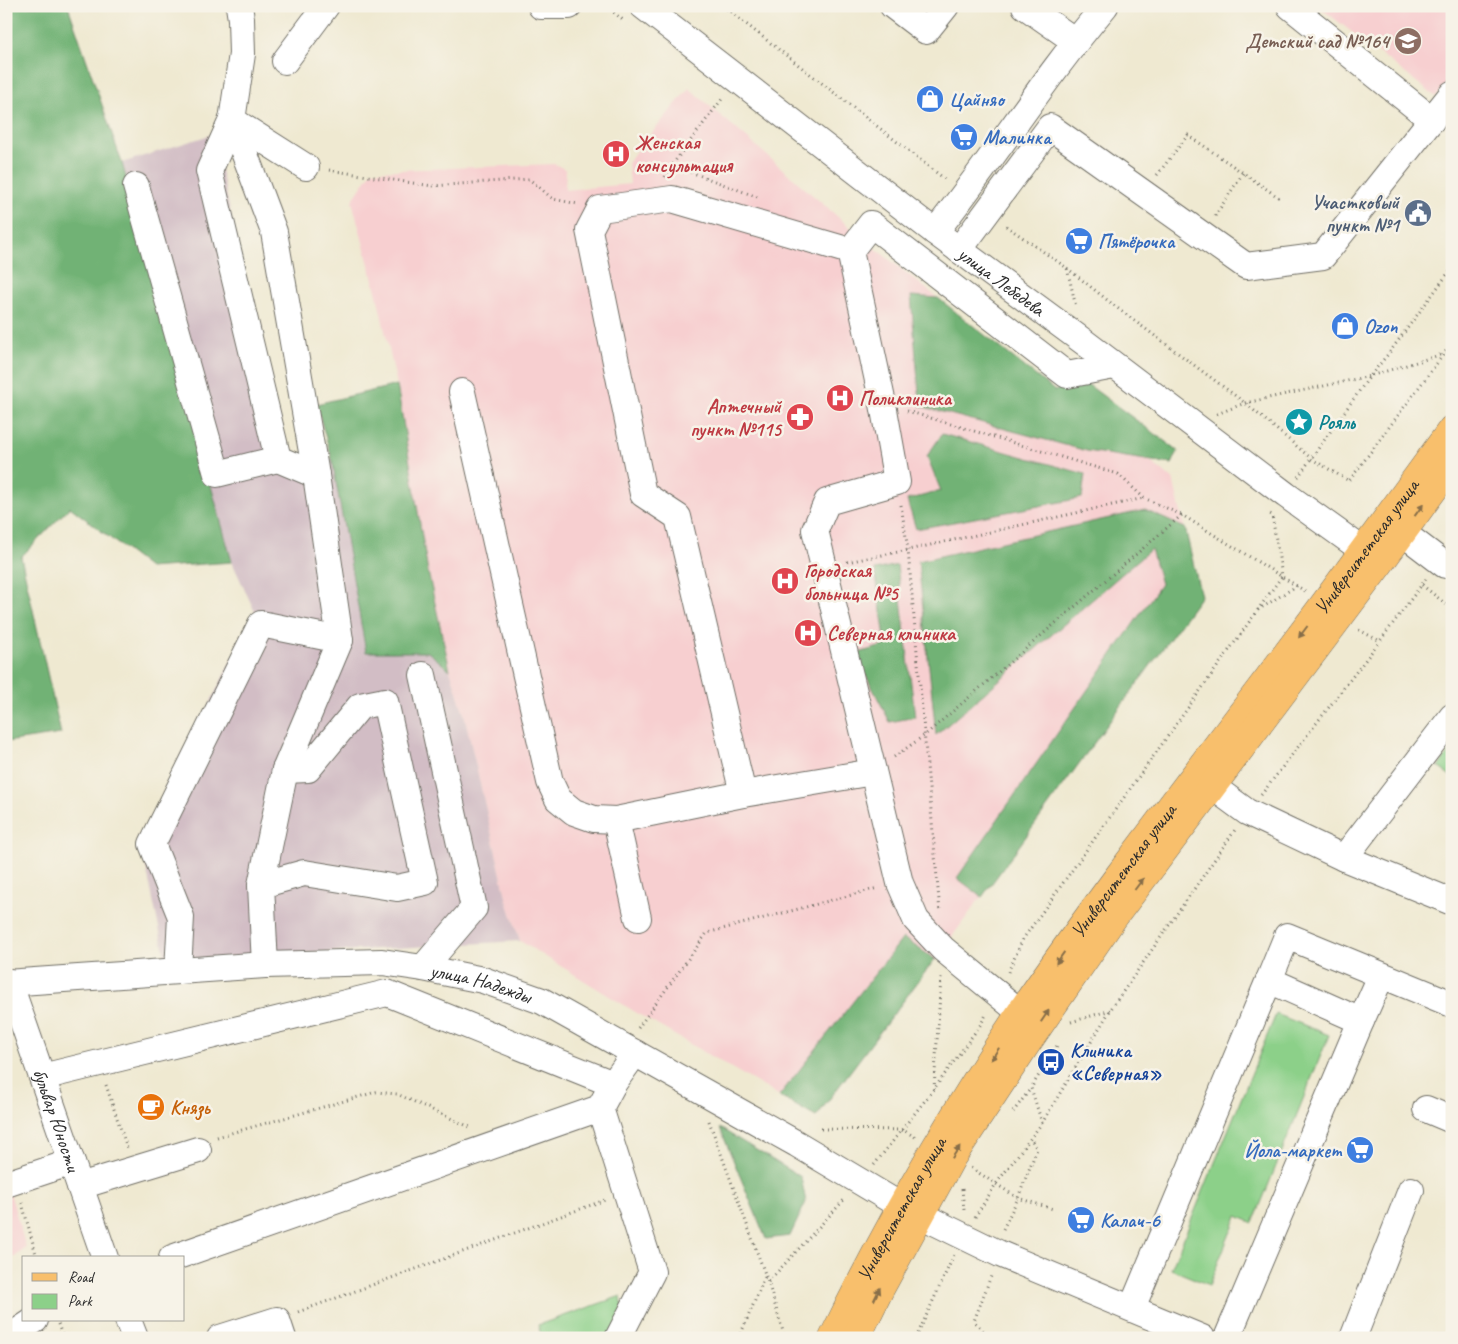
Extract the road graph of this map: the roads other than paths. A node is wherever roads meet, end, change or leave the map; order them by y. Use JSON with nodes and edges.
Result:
{"nodes":[{"id":1,"x":239,"y":6,"type":"edge"},
{"id":2,"x":326,"y":6,"type":"edge"},
{"id":3,"x":541,"y":6,"type":"edge"},
{"id":4,"x":569,"y":6,"type":"edge"},
{"id":5,"x":893,"y":6,"type":"edge"},
{"id":6,"x":946,"y":6,"type":"edge"},
{"id":7,"x":1026,"y":6,"type":"edge"},
{"id":8,"x":1105,"y":6,"type":"edge"},
{"id":9,"x":1290,"y":6,"type":"edge"},
{"id":10,"x":636,"y":16,"type":"edge"},
{"id":11,"x":1076,"y":41,"type":"junction"},
{"id":12,"x":285,"y":60,"type":"dead end"},
{"id":13,"x":1452,"y":94,"type":"edge"},
{"id":14,"x":232,"y":120,"type":"junction"},
{"id":15,"x":1432,"y":120,"type":"junction"},
{"id":16,"x":306,"y":167,"type":"road end"},
{"id":17,"x":136,"y":186,"type":"dead end"},
{"id":18,"x":893,"y":198,"type":"junction"},
{"id":19,"x":872,"y":224,"type":"junction"},
{"id":20,"x":935,"y":232,"type":"junction"},
{"id":21,"x":959,"y":250,"type":"junction"},
{"id":22,"x":850,"y":251,"type":"junction"},
{"id":23,"x":1114,"y":366,"type":"junction"},
{"id":24,"x":462,"y":392,"type":"dead end"},
{"id":25,"x":1452,"y":429,"type":"edge"},
{"id":26,"x":278,"y":459,"type":"junction"},
{"id":27,"x":1452,"y":464,"type":"edge"},
{"id":28,"x":316,"y":475,"type":"junction"},
{"id":29,"x":1403,"y":533,"type":"junction"},
{"id":30,"x":1372,"y":557,"type":"junction"},
{"id":31,"x":1442,"y":563,"type":"road end"},
{"id":32,"x":340,"y":640,"type":"junction"},
{"id":33,"x":423,"y":675,"type":"dead end"},
{"id":34,"x":1452,"y":717,"type":"edge"},
{"id":35,"x":285,"y":770,"type":"junction"},
{"id":36,"x":873,"y":772,"type":"junction"},
{"id":37,"x":1204,"y":781,"type":"junction"},
{"id":38,"x":743,"y":794,"type":"junction"},
{"id":39,"x":616,"y":820,"type":"junction"},
{"id":40,"x":1344,"y":858,"type":"junction"},
{"id":41,"x":261,"y":885,"type":"junction"},
{"id":42,"x":1452,"y":902,"type":"edge"},
{"id":43,"x":638,"y":918,"type":"dead end"},
{"id":44,"x":265,"y":965,"type":"junction"},
{"id":45,"x":424,"y":968,"type":"junction"},
{"id":46,"x":178,"y":970,"type":"junction"},
{"id":47,"x":1381,"y":976,"type":"junction"},
{"id":48,"x":1269,"y":980,"type":"junction"},
{"id":49,"x":7,"y":983,"type":"edge"},
{"id":50,"x":1452,"y":1004,"type":"edge"},
{"id":51,"x":1021,"y":1013,"type":"junction"},
{"id":52,"x":1361,"y":1021,"type":"junction"},
{"id":53,"x":630,"y":1050,"type":"junction"},
{"id":54,"x":42,"y":1077,"type":"junction"},
{"id":55,"x":613,"y":1084,"type":"junction"},
{"id":56,"x":600,"y":1108,"type":"junction"},
{"id":57,"x":1426,"y":1109,"type":"dead end"},
{"id":58,"x":1452,"y":1120,"type":"edge"},
{"id":59,"x":198,"y":1150,"type":"road end"},
{"id":60,"x":76,"y":1174,"type":"junction"},
{"id":61,"x":6,"y":1184,"type":"edge"},
{"id":62,"x":1411,"y":1190,"type":"dead end"},
{"id":63,"x":910,"y":1210,"type":"junction"},
{"id":64,"x":104,"y":1256,"type":"edge"},
{"id":65,"x":178,"y":1256,"type":"edge"},
{"id":66,"x":1132,"y":1308,"type":"junction"},
{"id":67,"x":32,"y":1322,"type":"edge"},
{"id":68,"x":129,"y":1322,"type":"edge"},
{"id":69,"x":280,"y":1329,"type":"edge"},
{"id":70,"x":8,"y":1338,"type":"edge"},
{"id":71,"x":135,"y":1338,"type":"edge"},
{"id":72,"x":220,"y":1338,"type":"edge"},
{"id":73,"x":618,"y":1338,"type":"edge"},
{"id":74,"x":833,"y":1338,"type":"edge"},
{"id":75,"x":856,"y":1338,"type":"edge"},
{"id":76,"x":1202,"y":1338,"type":"edge"},
{"id":77,"x":1227,"y":1338,"type":"edge"},
{"id":78,"x":1353,"y":1338,"type":"edge"}],
"edges":[{"from":1,"to":14,"type":"street"},
{"from":2,"to":12,"type":"street"},
{"from":3,"to":4,"type":"street"},
{"from":5,"to":6,"type":"street"},
{"from":7,"to":11,"type":"street"},
{"from":8,"to":11,"type":"street"},
{"from":9,"to":15,"type":"street"},
{"from":10,"to":18,"type":"street","name":"улица Лебедева"},
{"from":11,"to":20,"type":"street"},
{"from":13,"to":15,"type":"street"},
{"from":14,"to":16,"type":"street"},
{"from":14,"to":26,"type":"street"},
{"from":14,"to":28,"type":"street"},
{"from":15,"to":21,"type":"street"},
{"from":17,"to":26,"type":"street"},
{"from":18,"to":19,"type":"street"},
{"from":18,"to":20,"type":"street","name":"улица Лебедева"},
{"from":19,"to":22,"type":"street"},
{"from":19,"to":23,"type":"street"},
{"from":20,"to":21,"type":"street","name":"улица Лебедева"},
{"from":21,"to":23,"type":"street","name":"улица Лебедева"},
{"from":22,"to":36,"type":"street"},
{"from":22,"to":38,"type":"street"},
{"from":23,"to":30,"type":"street","name":"улица Лебедева"},
{"from":24,"to":39,"type":"street"},
{"from":25,"to":30,"type":"main road","name":"Университетская улица"},
{"from":26,"to":28,"type":"street"},
{"from":29,"to":27,"type":"main road","name":"Университетская улица","one_way":true},
{"from":28,"to":32,"type":"street"},
{"from":29,"to":30,"type":"main road","name":"Университетская улица"},
{"from":29,"to":31,"type":"street"},
{"from":30,"to":37,"type":"main road","name":"Университетская улица"},
{"from":32,"to":35,"type":"street"},
{"from":32,"to":46,"type":"street"},
{"from":33,"to":45,"type":"street"},
{"from":34,"to":40,"type":"street"},
{"from":35,"to":41,"type":"street"},
{"from":35,"to":41,"type":"street"},
{"from":36,"to":38,"type":"street"},
{"from":36,"to":51,"type":"street"},
{"from":37,"to":40,"type":"street"},
{"from":37,"to":51,"type":"main road","name":"Университетская улица","one_way":true},
{"from":63,"to":37,"type":"main road","name":"Университетская улица","one_way":true},
{"from":38,"to":39,"type":"street"},
{"from":39,"to":43,"type":"street"},
{"from":40,"to":42,"type":"street"},
{"from":41,"to":44,"type":"street"},
{"from":44,"to":45,"type":"street","name":"улица Надежды"},
{"from":44,"to":46,"type":"street","name":"улица Надежды"},
{"from":45,"to":53,"type":"street","name":"улица Надежды"},
{"from":46,"to":49,"type":"street","name":"улица Надежды"},
{"from":47,"to":48,"type":"street"},
{"from":47,"to":50,"type":"street"},
{"from":47,"to":52,"type":"street"},
{"from":48,"to":52,"type":"street"},
{"from":48,"to":66,"type":"street"},
{"from":49,"to":54,"type":"street","name":"бульвар Юности"},
{"from":51,"to":63,"type":"main road","name":"Университетская улица","one_way":true},
{"from":52,"to":77,"type":"street"},
{"from":53,"to":55,"type":"street"},
{"from":53,"to":63,"type":"street","name":"улица Надежды"},
{"from":54,"to":55,"type":"street"},
{"from":54,"to":60,"type":"street","name":"бульвар Юности"},
{"from":55,"to":56,"type":"street"},
{"from":56,"to":65,"type":"street"},
{"from":56,"to":73,"type":"street"},
{"from":57,"to":58,"type":"street"},
{"from":59,"to":60,"type":"street"},
{"from":60,"to":61,"type":"street"},
{"from":60,"to":64,"type":"street","name":"бульвар Юности"},
{"from":62,"to":78,"type":"street"},
{"from":63,"to":66,"type":"street","name":"улица Надежды"},
{"from":63,"to":74,"type":"main road","name":"Университетская улица"},
{"from":75,"to":63,"type":"main road","name":"Университетская улица","one_way":true},
{"from":66,"to":76,"type":"street","name":"улица Надежды"},
{"from":67,"to":70,"type":"street"},
{"from":68,"to":71,"type":"street"},
{"from":69,"to":72,"type":"street"}]}
